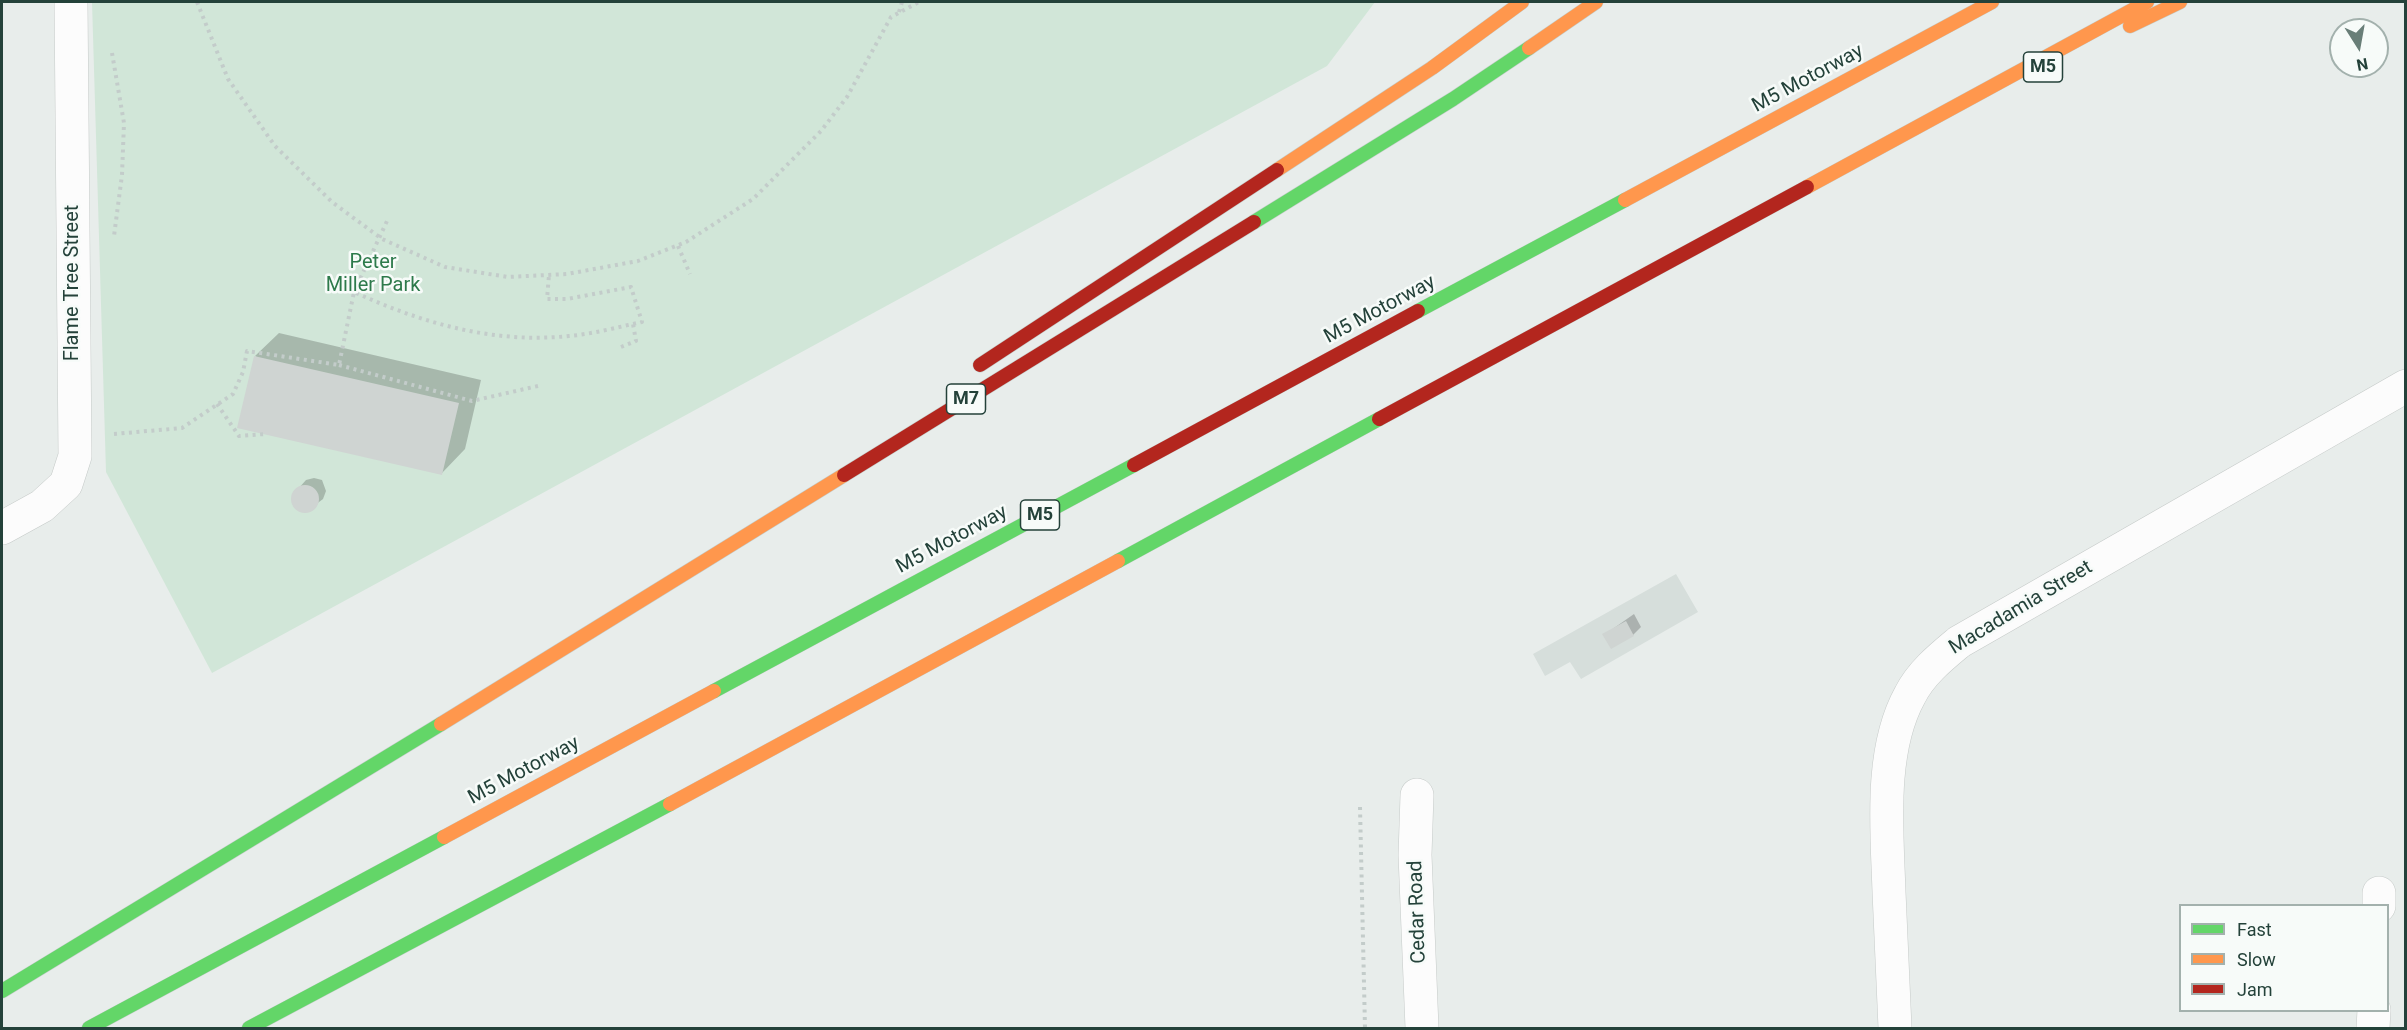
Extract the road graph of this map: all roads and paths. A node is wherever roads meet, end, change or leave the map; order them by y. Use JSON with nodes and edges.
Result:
{"nodes":[{"id":1,"x":71,"y":2,"type":"edge"},
{"id":2,"x":197,"y":2,"type":"edge"},
{"id":3,"x":902,"y":2,"type":"edge"},
{"id":4,"x":919,"y":2,"type":"edge"},
{"id":5,"x":1522,"y":2,"type":"edge"},
{"id":6,"x":1596,"y":2,"type":"edge"},
{"id":7,"x":1992,"y":2,"type":"edge"},
{"id":8,"x":2147,"y":2,"type":"edge"},
{"id":9,"x":2180,"y":2,"type":"edge"},
{"id":10,"x":899,"y":13,"type":"junction"},
{"id":11,"x":1906,"y":133,"type":"junction"},
{"id":12,"x":387,"y":221,"type":"dead end"},
{"id":13,"x":378,"y":236,"type":"junction"},
{"id":14,"x":678,"y":246,"type":"junction"},
{"id":15,"x":690,"y":274,"type":"dead end"},
{"id":16,"x":549,"y":275,"type":"junction"},
{"id":17,"x":354,"y":292,"type":"junction"},
{"id":18,"x":633,"y":324,"type":"junction"},
{"id":19,"x":621,"y":347,"type":"dead end"},
{"id":20,"x":339,"y":365,"type":"junction"},
{"id":21,"x":972,"y":370,"type":"dead end"},
{"id":22,"x":538,"y":386,"type":"dead end"},
{"id":23,"x":2406,"y":386,"type":"edge"},
{"id":24,"x":217,"y":404,"type":"junction"},
{"id":25,"x":114,"y":434,"type":"dead end"},
{"id":26,"x":265,"y":434,"type":"dead end"},
{"id":27,"x":752,"y":515,"type":"dead end"},
{"id":28,"x":2,"y":528,"type":"edge"},
{"id":29,"x":332,"y":791,"type":"junction"},
{"id":30,"x":1417,"y":795,"type":"dead end"},
{"id":31,"x":1360,"y":807,"type":"dead end"},
{"id":32,"x":2,"y":991,"type":"edge"},
{"id":33,"x":2374,"y":1012,"type":"edge"},
{"id":34,"x":89,"y":1029,"type":"edge"},
{"id":35,"x":249,"y":1029,"type":"edge"},
{"id":36,"x":1365,"y":1029,"type":"edge"},
{"id":37,"x":1422,"y":1029,"type":"edge"},
{"id":38,"x":1895,"y":1029,"type":"edge"},
{"id":39,"x":2373,"y":1029,"type":"edge"}],
"edges":[{"from":1,"to":28,"type":"street","name":"Flame Tree Street"},
{"from":2,"to":13,"type":"path"},
{"from":3,"to":10,"type":"path"},
{"from":4,"to":10,"type":"path"},
{"from":5,"to":21,"type":"highway"},
{"from":6,"to":29,"type":"highway","number":"M7"},
{"from":7,"to":34,"type":"highway","name":"M5 Motorway","number":"M5"},
{"from":8,"to":11,"type":"highway","number":"M5"},
{"from":9,"to":11,"type":"highway","number":"M5"},
{"from":10,"to":14,"type":"path"},
{"from":11,"to":35,"type":"highway","number":"M5"},
{"from":12,"to":13,"type":"path"},
{"from":13,"to":16,"type":"path"},
{"from":13,"to":17,"type":"path"},
{"from":14,"to":15,"type":"path"},
{"from":14,"to":16,"type":"path"},
{"from":16,"to":18,"type":"path"},
{"from":17,"to":18,"type":"path"},
{"from":17,"to":20,"type":"path"},
{"from":18,"to":19,"type":"path"},
{"from":20,"to":22,"type":"path"},
{"from":20,"to":24,"type":"path"},
{"from":23,"to":38,"type":"street","name":"Macadamia Street"},
{"from":24,"to":25,"type":"path"},
{"from":24,"to":26,"type":"path"},
{"from":27,"to":29,"type":"highway"},
{"from":29,"to":32,"type":"highway"},
{"from":30,"to":37,"type":"street","name":"Cedar Road"},
{"from":31,"to":36,"type":"path"},
{"from":33,"to":39,"type":"street"}]}
